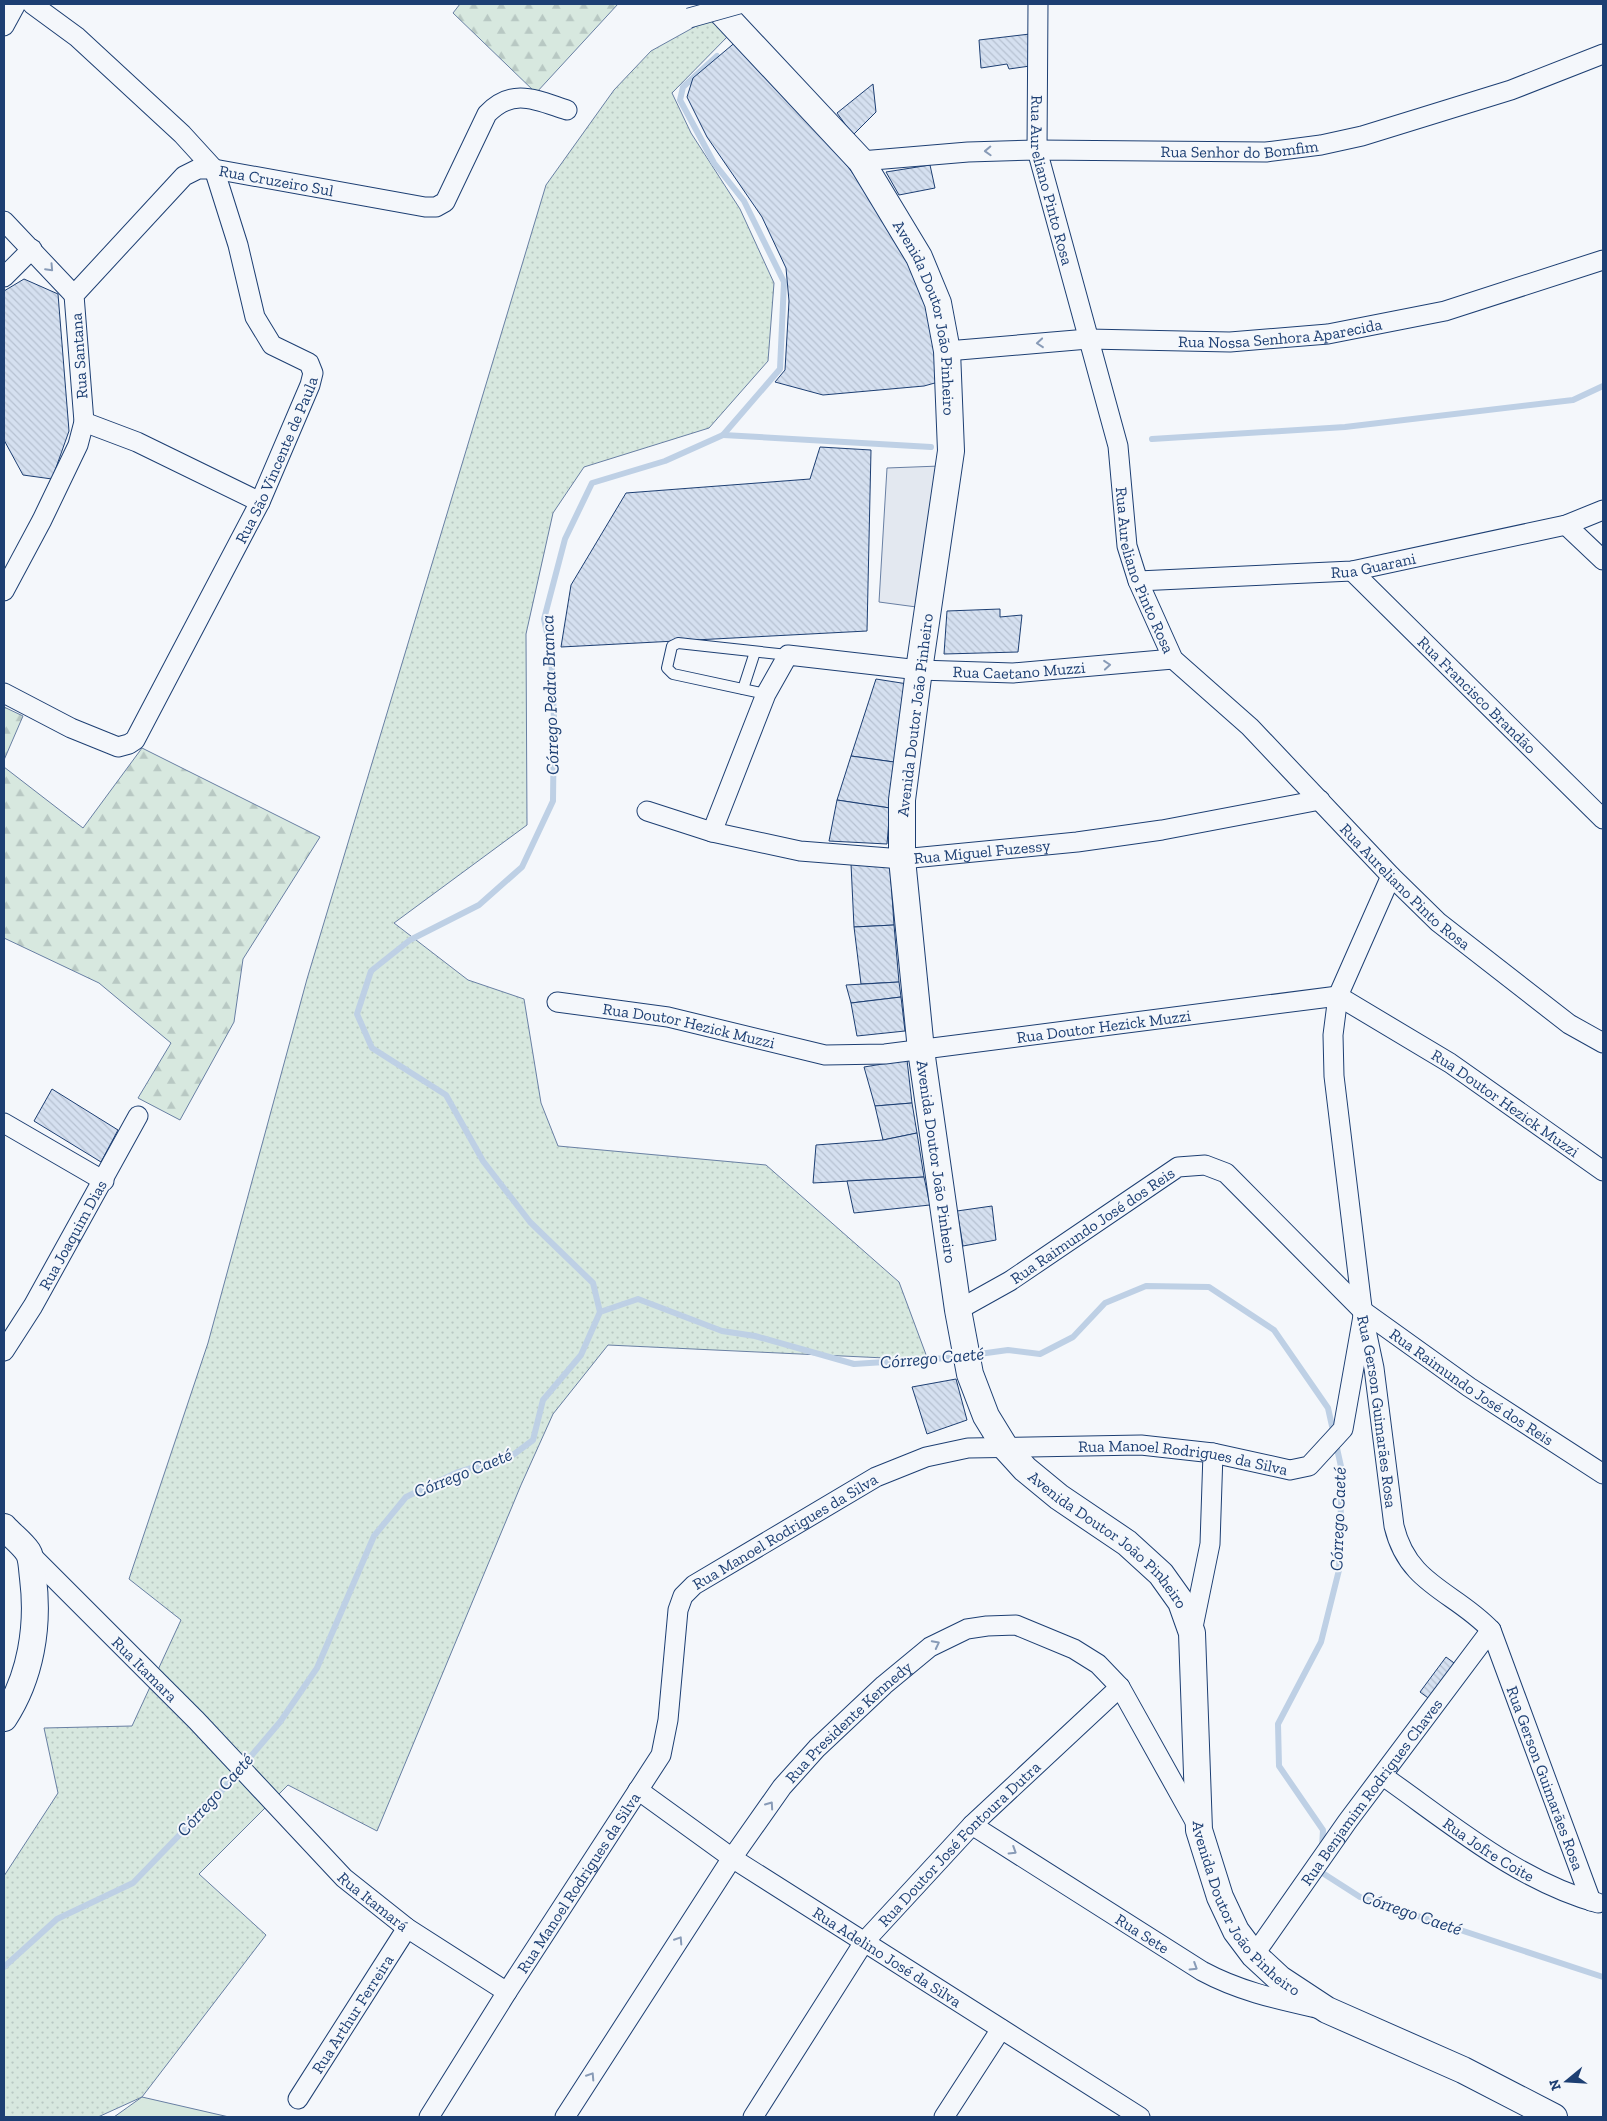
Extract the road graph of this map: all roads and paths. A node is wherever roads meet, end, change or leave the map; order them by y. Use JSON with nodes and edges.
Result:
{"nodes":[{"id":1,"x":16,"y":4,"type":"edge"},
{"id":2,"x":32,"y":4,"type":"edge"},
{"id":3,"x":714,"y":4,"type":"edge"},
{"id":4,"x":740,"y":4,"type":"edge"},
{"id":5,"x":1038,"y":4,"type":"edge"},
{"id":6,"x":689,"y":18,"type":"dead end"},
{"id":7,"x":4,"y":26,"type":"edge"},
{"id":8,"x":1603,"y":54,"type":"edge"},
{"id":9,"x":566,"y":110,"type":"dead end"},
{"id":10,"x":1037,"y":150,"type":"junction"},
{"id":11,"x":861,"y":161,"type":"junction"},
{"id":12,"x":214,"y":169,"type":"junction"},
{"id":13,"x":4,"y":221,"type":"edge"},
{"id":14,"x":32,"y":249,"type":"junction"},
{"id":15,"x":1603,"y":260,"type":"edge"},
{"id":16,"x":4,"y":277,"type":"edge"},
{"id":17,"x":74,"y":295,"type":"junction"},
{"id":18,"x":1088,"y":338,"type":"junction"},
{"id":19,"x":947,"y":351,"type":"junction"},
{"id":20,"x":84,"y":422,"type":"junction"},
{"id":21,"x":260,"y":502,"type":"junction"},
{"id":22,"x":1603,"y":510,"type":"edge"},
{"id":23,"x":1566,"y":524,"type":"junction"},
{"id":24,"x":1603,"y":560,"type":"edge"},
{"id":25,"x":1352,"y":572,"type":"junction"},
{"id":26,"x":1138,"y":581,"type":"junction"},
{"id":27,"x":4,"y":591,"type":"edge"},
{"id":28,"x":755,"y":652,"type":"junction"},
{"id":29,"x":788,"y":655,"type":"junction"},
{"id":30,"x":1174,"y":660,"type":"junction"},
{"id":31,"x":918,"y":670,"type":"junction"},
{"id":32,"x":743,"y":689,"type":"junction"},
{"id":33,"x":4,"y":693,"type":"edge"},
{"id":34,"x":766,"y":694,"type":"junction"},
{"id":35,"x":1320,"y":800,"type":"junction"},
{"id":36,"x":647,"y":811,"type":"dead end"},
{"id":37,"x":1603,"y":819,"type":"edge"},
{"id":38,"x":712,"y":832,"type":"junction"},
{"id":39,"x":902,"y":859,"type":"junction"},
{"id":40,"x":1391,"y":876,"type":"junction"},
{"id":41,"x":1338,"y":996,"type":"junction"},
{"id":42,"x":557,"y":1002,"type":"dead end"},
{"id":43,"x":1603,"y":1043,"type":"edge"},
{"id":44,"x":921,"y":1050,"type":"junction"},
{"id":45,"x":138,"y":1116,"type":"dead end"},
{"id":46,"x":4,"y":1123,"type":"edge"},
{"id":47,"x":1603,"y":1171,"type":"edge"},
{"id":48,"x":104,"y":1181,"type":"junction"},
{"id":49,"x":1363,"y":1313,"type":"junction"},
{"id":50,"x":959,"y":1314,"type":"junction"},
{"id":51,"x":4,"y":1351,"type":"edge"},
{"id":52,"x":1005,"y":1447,"type":"junction"},
{"id":53,"x":1213,"y":1453,"type":"junction"},
{"id":54,"x":1603,"y":1474,"type":"edge"},
{"id":55,"x":4,"y":1528,"type":"edge"},
{"id":56,"x":29,"y":1553,"type":"junction"},
{"id":57,"x":1491,"y":1630,"type":"junction"},
{"id":58,"x":1192,"y":1633,"type":"junction"},
{"id":59,"x":1120,"y":1687,"type":"junction"},
{"id":60,"x":4,"y":1718,"type":"edge"},
{"id":61,"x":1383,"y":1776,"type":"junction"},
{"id":62,"x":258,"y":1788,"type":"joint"},
{"id":63,"x":638,"y":1790,"type":"junction"},
{"id":64,"x":972,"y":1825,"type":"junction"},
{"id":65,"x":1200,"y":1830,"type":"junction"},
{"id":66,"x":732,"y":1858,"type":"junction"},
{"id":67,"x":1597,"y":1902,"type":"edge"},
{"id":68,"x":407,"y":1928,"type":"junction"},
{"id":69,"x":864,"y":1942,"type":"junction"},
{"id":70,"x":1254,"y":1955,"type":"junction"},
{"id":71,"x":507,"y":1992,"type":"junction"},
{"id":72,"x":1327,"y":2010,"type":"junction"},
{"id":73,"x":1001,"y":2029,"type":"junction"},
{"id":74,"x":298,"y":2099,"type":"dead end"},
{"id":75,"x":429,"y":2117,"type":"edge"},
{"id":76,"x":565,"y":2117,"type":"edge"},
{"id":77,"x":753,"y":2117,"type":"edge"},
{"id":78,"x":944,"y":2117,"type":"edge"},
{"id":79,"x":1140,"y":2117,"type":"edge"},
{"id":80,"x":1554,"y":2117,"type":"edge"}],
"edges":[{"from":1,"to":7,"type":"street"},
{"from":2,"to":12,"type":"street","name":"Rua Cruzeiro Sul"},
{"from":3,"to":11,"type":"main road","name":"Avenida Doutor João Pinheiro"},
{"from":4,"to":6,"type":"street","bridge":true},
{"from":5,"to":10,"type":"street","name":"Rua Aureliano Pinto Rosa"},
{"from":8,"to":10,"type":"street","name":"Rua Senhor do Bomfim"},
{"from":9,"to":12,"type":"street","name":"Rua Cruzeiro Sul"},
{"from":10,"to":11,"type":"street","name":"Rua Senhor do Bomfim","one_way":true},
{"from":10,"to":18,"type":"street","name":"Rua Aureliano Pinto Rosa"},
{"from":11,"to":19,"type":"main road","name":"Avenida Doutor João Pinheiro"},
{"from":12,"to":17,"type":"street","name":"Rua Santana"},
{"from":12,"to":21,"type":"street","name":"Rua São Vincente de Paula"},
{"from":13,"to":14,"type":"street"},
{"from":14,"to":16,"type":"street"},
{"from":14,"to":17,"type":"street","one_way":true},
{"from":15,"to":18,"type":"street","name":"Rua Nossa Senhora Aparecida"},
{"from":17,"to":20,"type":"street","name":"Rua Santana"},
{"from":18,"to":19,"type":"street","name":"Rua Nossa Senhora Aparecida","one_way":true},
{"from":18,"to":26,"type":"street","name":"Rua Aureliano Pinto Rosa"},
{"from":19,"to":31,"type":"main road","name":"Avenida Doutor João Pinheiro"},
{"from":20,"to":21,"type":"street"},
{"from":20,"to":27,"type":"street","name":"Rua Santana"},
{"from":21,"to":33,"type":"street","name":"Rua São Vincente de Paula"},
{"from":22,"to":23,"type":"street","name":"Rua Guarani"},
{"from":23,"to":24,"type":"street"},
{"from":23,"to":25,"type":"street","name":"Rua Guarani"},
{"from":25,"to":26,"type":"street","name":"Rua Guarani"},
{"from":25,"to":37,"type":"street","name":"Rua Francisco Brandão"},
{"from":26,"to":30,"type":"street","name":"Rua Aureliano Pinto Rosa"},
{"from":28,"to":29,"type":"lane"},
{"from":28,"to":32,"type":"lane"},
{"from":28,"to":32,"type":"lane"},
{"from":29,"to":31,"type":"street","name":"Rua Caetano Muzzi"},
{"from":29,"to":34,"type":"street"},
{"from":31,"to":30,"type":"street","name":"Rua Caetano Muzzi","one_way":true},
{"from":30,"to":35,"type":"street","name":"Rua Aureliano Pinto Rosa"},
{"from":31,"to":39,"type":"main road","name":"Avenida Doutor João Pinheiro"},
{"from":32,"to":34,"type":"lane"},
{"from":34,"to":38,"type":"street"},
{"from":35,"to":39,"type":"street","name":"Rua Miguel Fuzessy"},
{"from":35,"to":40,"type":"street","name":"Rua Aureliano Pinto Rosa"},
{"from":36,"to":38,"type":"street","name":"Rua Miguel Fuzessy"},
{"from":38,"to":39,"type":"street","name":"Rua Miguel Fuzessy"},
{"from":39,"to":44,"type":"main road","name":"Avenida Doutor João Pinheiro"},
{"from":40,"to":41,"type":"street","name":"Rua Gerson Guimarães Rosa"},
{"from":40,"to":43,"type":"street","name":"Rua Aureliano Pinto Rosa"},
{"from":41,"to":44,"type":"street","name":"Rua Doutor Hezick Muzzi"},
{"from":41,"to":47,"type":"street","name":"Rua Doutor Hezick Muzzi"},
{"from":41,"to":49,"type":"street","name":"Rua Gerson Guimarães Rosa"},
{"from":42,"to":44,"type":"street","name":"Rua Doutor Hezick Muzzi"},
{"from":44,"to":50,"type":"main road","name":"Avenida Doutor João Pinheiro"},
{"from":45,"to":48,"type":"street","name":"Rua Joaquim Dias"},
{"from":46,"to":48,"type":"street"},
{"from":48,"to":51,"type":"street","name":"Rua Joaquim Dias"},
{"from":49,"to":50,"type":"street","name":"Rua Raimundo José dos Reis"},
{"from":49,"to":53,"type":"street","name":"Rua Manoel Rodrigues da Silva"},
{"from":49,"to":54,"type":"street","name":"Rua Raimundo José dos Reis"},
{"from":49,"to":57,"type":"street","name":"Rua Gerson Guimarães Rosa"},
{"from":50,"to":52,"type":"main road","name":"Avenida Doutor João Pinheiro"},
{"from":52,"to":53,"type":"street","name":"Rua Manoel Rodrigues da Silva"},
{"from":52,"to":58,"type":"main road","name":"Avenida Doutor João Pinheiro"},
{"from":52,"to":63,"type":"street","name":"Rua Manoel Rodrigues da Silva"},
{"from":53,"to":58,"type":"street"},
{"from":55,"to":56,"type":"main road"},
{"from":56,"to":60,"type":"main road"},
{"from":56,"to":62,"type":"street","name":"Rua Itamara"},
{"from":57,"to":61,"type":"street","name":"Rua Benjamim Rodrigues Chaves"},
{"from":57,"to":67,"type":"street","name":"Rua Gerson Guimarães Rosa"},
{"from":58,"to":65,"type":"main road","name":"Avenida Doutor João Pinheiro"},
{"from":59,"to":64,"type":"street","name":"Rua Doutor José Fontoura Dutra"},
{"from":59,"to":65,"type":"street","name":"Rua Presidente Kennedy"},
{"from":66,"to":59,"type":"street","name":"Rua Presidente Kennedy","one_way":true},
{"from":61,"to":67,"type":"street","name":"Rua Jofre Coite"},
{"from":61,"to":70,"type":"street","name":"Rua Benjamim Rodrigues Chaves"},
{"from":62,"to":68,"type":"street","name":"Rua Itamará"},
{"from":63,"to":66,"type":"street","name":"Rua Adelino José da Silva"},
{"from":63,"to":71,"type":"street","name":"Rua Manoel Rodrigues da Silva"},
{"from":64,"to":69,"type":"street","name":"Rua Doutor José Fontoura Dutra"},
{"from":64,"to":72,"type":"street","name":"Rua Sete","one_way":true},
{"from":65,"to":70,"type":"main road","name":"Avenida Doutor João Pinheiro"},
{"from":66,"to":69,"type":"street","name":"Rua Adelino José da Silva"},
{"from":76,"to":66,"type":"street","name":"Rua Presidente Kennedy","one_way":true},
{"from":68,"to":71,"type":"street","name":"Rua Itamará"},
{"from":68,"to":74,"type":"street","name":"Rua Arthur Ferreira"},
{"from":69,"to":73,"type":"street","name":"Rua Adelino José da Silva"},
{"from":69,"to":77,"type":"street","name":"Rua Doutor José Fontoura Dutra"},
{"from":70,"to":72,"type":"main road","name":"Avenida Doutor João Pinheiro"},
{"from":71,"to":75,"type":"street","name":"Rua Manoel Rodrigues da Silva"},
{"from":72,"to":80,"type":"main road","name":"Avenida Doutor João Pinheiro"},
{"from":73,"to":78,"type":"street"},
{"from":73,"to":79,"type":"street","name":"Rua Adelino José da Silva"}]}
